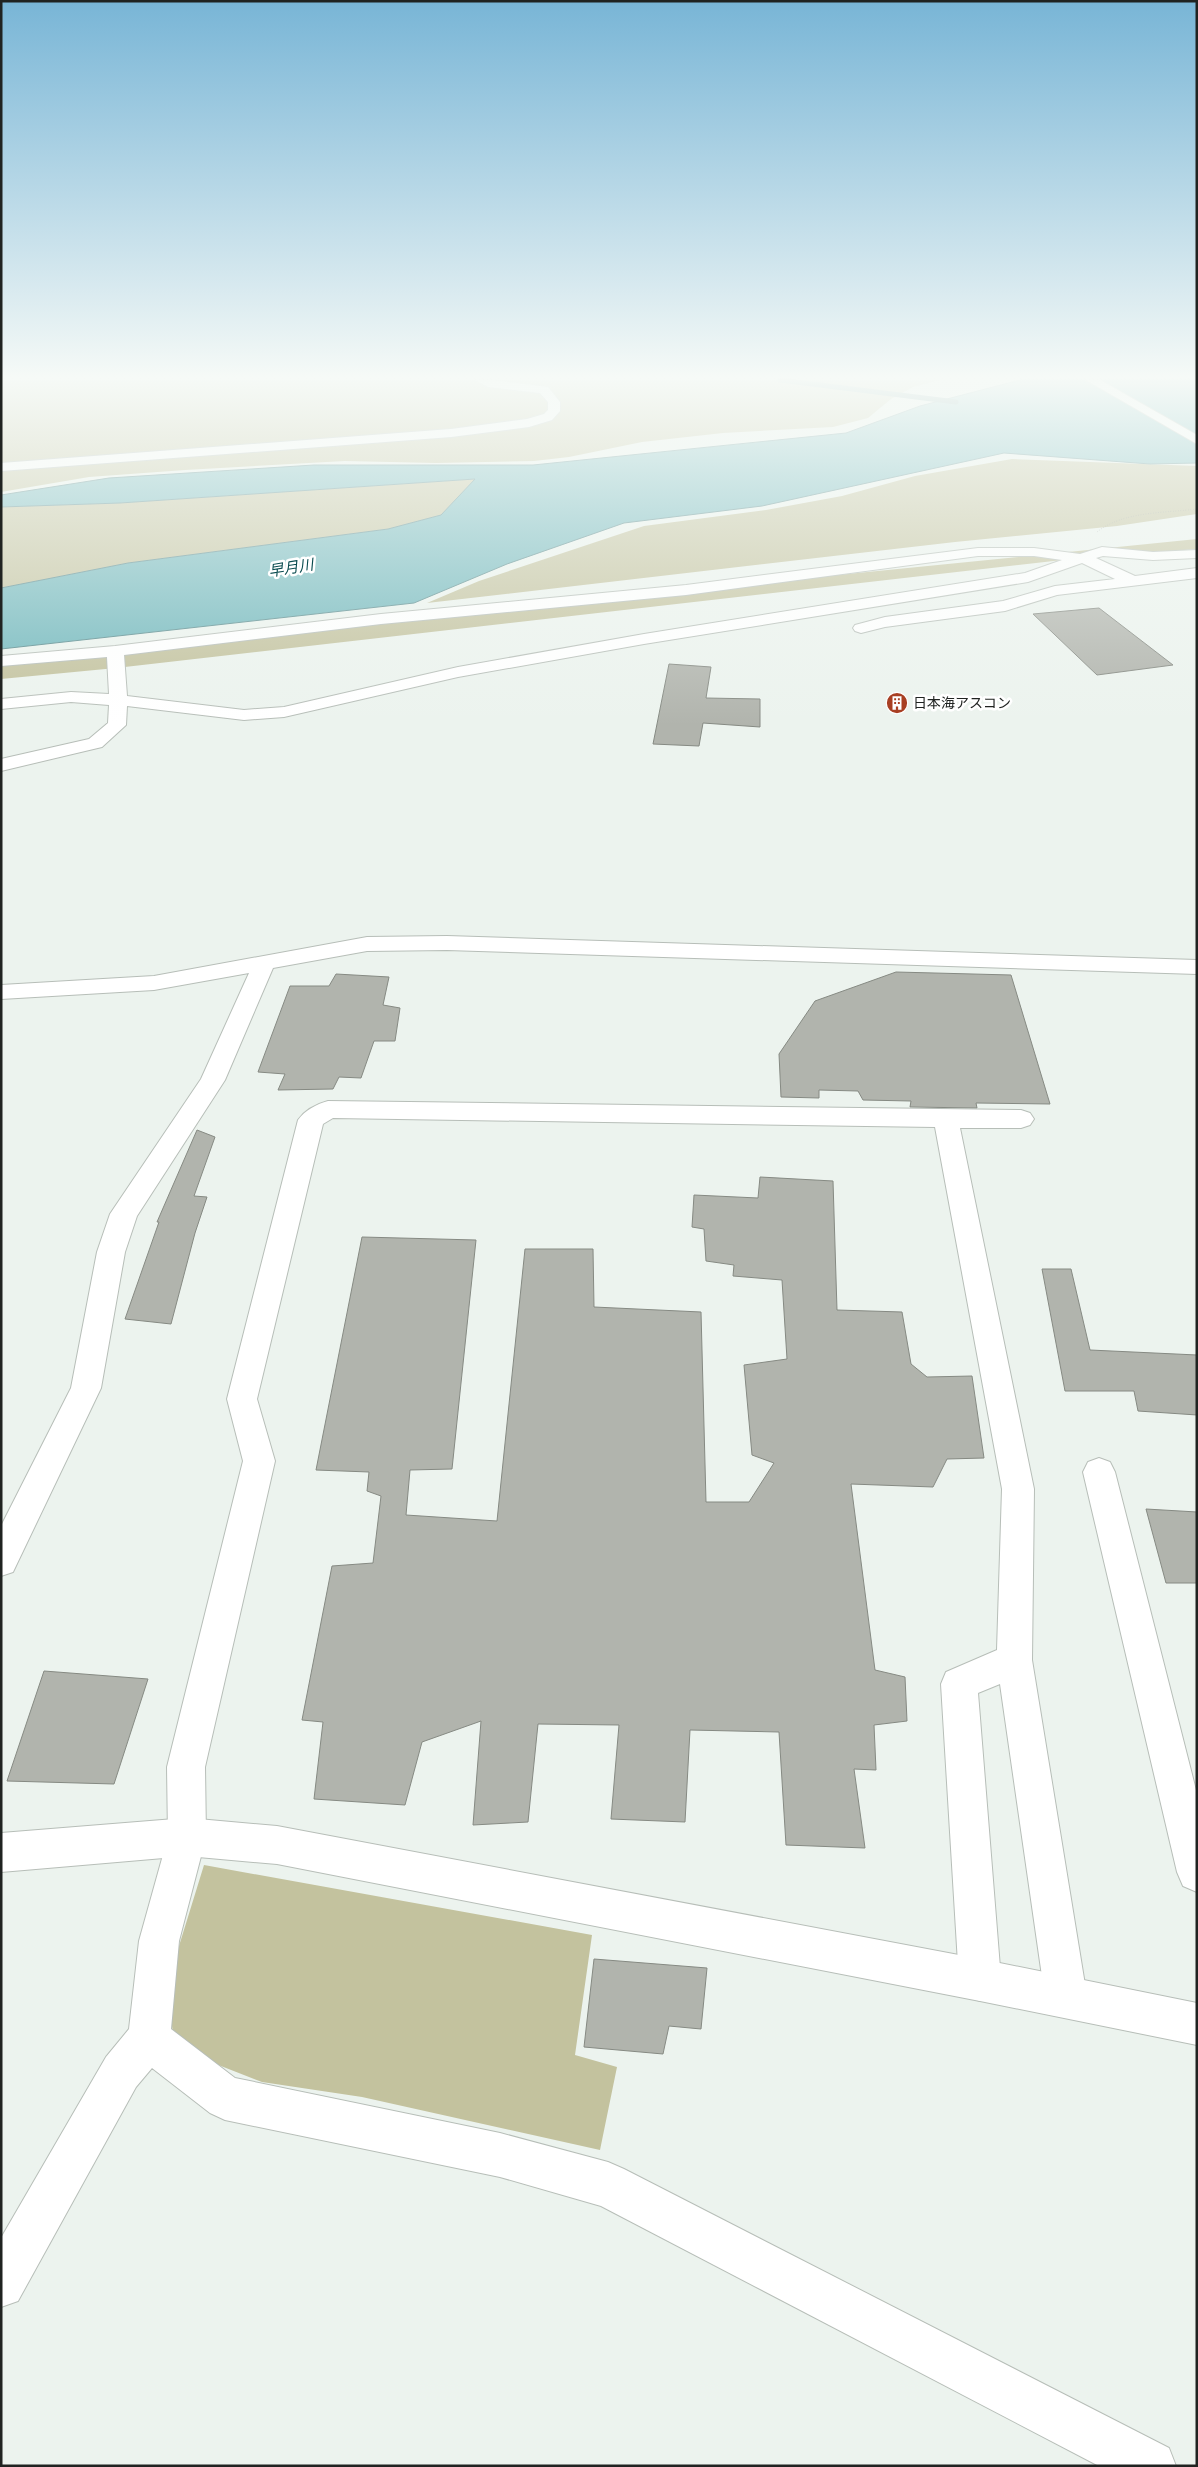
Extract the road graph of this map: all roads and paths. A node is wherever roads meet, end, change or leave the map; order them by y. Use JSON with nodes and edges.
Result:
{"nodes":[{"id":1,"x":1197,"y":509,"type":"edge"},
{"id":2,"x":1197,"y":554,"type":"edge"},
{"id":3,"x":1080,"y":558,"type":"junction"},
{"id":4,"x":1197,"y":573,"type":"edge"},
{"id":5,"x":1130,"y":580,"type":"junction"},
{"id":6,"x":861,"y":628,"type":"dead end"},
{"id":7,"x":114,"y":651,"type":"junction"},
{"id":8,"x":1,"y":661,"type":"edge"},
{"id":9,"x":118,"y":700,"type":"junction"},
{"id":10,"x":1,"y":704,"type":"edge"},
{"id":11,"x":1,"y":765,"type":"edge"},
{"id":12,"x":264,"y":963,"type":"junction"},
{"id":13,"x":1197,"y":967,"type":"edge"},
{"id":14,"x":1,"y":992,"type":"edge"},
{"id":15,"x":1021,"y":1118,"type":"dead end"},
{"id":16,"x":946,"y":1120,"type":"junction"},
{"id":17,"x":1099,"y":1472,"type":"dead end"},
{"id":18,"x":1,"y":1561,"type":"edge"},
{"id":19,"x":1014,"y":1660,"type":"junction"},
{"id":20,"x":187,"y":1837,"type":"junction"},
{"id":21,"x":1,"y":1853,"type":"edge"},
{"id":22,"x":1197,"y":1872,"type":"edge"},
{"id":23,"x":980,"y":1980,"type":"junction"},
{"id":24,"x":1066,"y":1997,"type":"junction"},
{"id":25,"x":1197,"y":2024,"type":"edge"},
{"id":26,"x":149,"y":2038,"type":"junction"},
{"id":27,"x":1,"y":2284,"type":"edge"},
{"id":28,"x":1151,"y":2466,"type":"edge"}],
"edges":[{"from":1,"to":3,"type":"path"},
{"from":2,"to":3,"type":"street"},
{"from":3,"to":5,"type":"street"},
{"from":3,"to":7,"type":"street"},
{"from":3,"to":9,"type":"street"},
{"from":4,"to":5,"type":"street"},
{"from":5,"to":6,"type":"street"},
{"from":7,"to":8,"type":"street"},
{"from":7,"to":9,"type":"street"},
{"from":9,"to":10,"type":"street"},
{"from":9,"to":11,"type":"street"},
{"from":12,"to":13,"type":"street"},
{"from":12,"to":14,"type":"street"},
{"from":12,"to":18,"type":"street"},
{"from":15,"to":16,"type":"street"},
{"from":16,"to":19,"type":"street"},
{"from":16,"to":20,"type":"street"},
{"from":17,"to":22,"type":"street"},
{"from":19,"to":23,"type":"street"},
{"from":19,"to":24,"type":"street"},
{"from":20,"to":21,"type":"street"},
{"from":20,"to":23,"type":"street"},
{"from":20,"to":26,"type":"street"},
{"from":23,"to":24,"type":"street"},
{"from":24,"to":25,"type":"street"},
{"from":26,"to":27,"type":"street"},
{"from":26,"to":28,"type":"street"}]}
